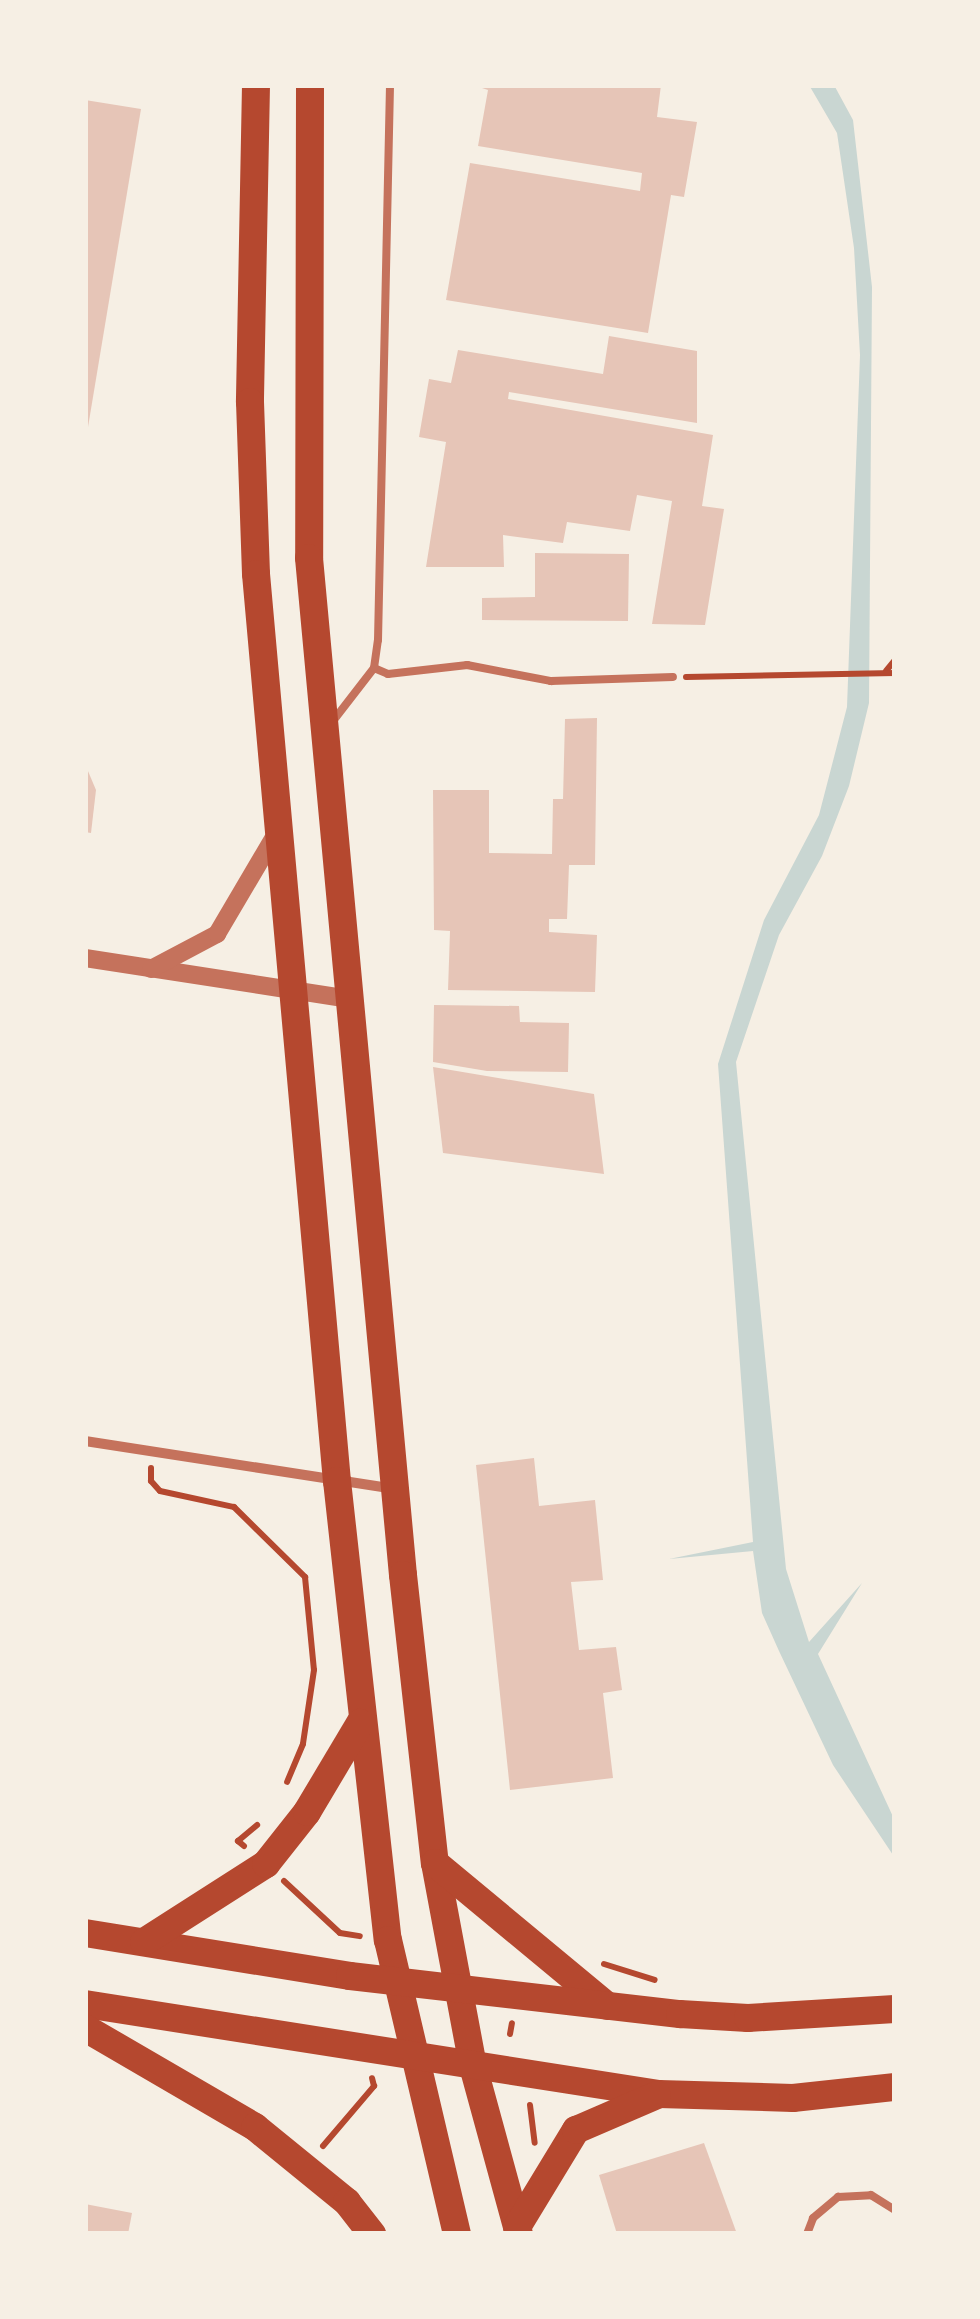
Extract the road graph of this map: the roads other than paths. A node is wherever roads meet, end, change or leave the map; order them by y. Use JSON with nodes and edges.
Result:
{"nodes":[{"id":1,"x":256,"y":85,"type":"edge"},
{"id":2,"x":310,"y":85,"type":"edge"},
{"id":3,"x":390,"y":85,"type":"edge"},
{"id":4,"x":374,"y":668,"type":"junction"},
{"id":5,"x":673,"y":677,"type":"road end"},
{"id":6,"x":324,"y":730,"type":"junction"},
{"id":7,"x":280,"y":826,"type":"junction"},
{"id":8,"x":85,"y":958,"type":"edge"},
{"id":9,"x":150,"y":970,"type":"junction"},
{"id":10,"x":293,"y":993,"type":"junction"},
{"id":11,"x":350,"y":999,"type":"junction"},
{"id":12,"x":85,"y":1441,"type":"edge"},
{"id":13,"x":336,"y":1480,"type":"junction"},
{"id":14,"x":396,"y":1488,"type":"junction"},
{"id":15,"x":360,"y":1723,"type":"junction"},
{"id":16,"x":435,"y":1863,"type":"junction"},
{"id":17,"x":85,"y":1933,"type":"edge"},
{"id":18,"x":144,"y":1942,"type":"junction"},
{"id":19,"x":395,"y":1981,"type":"junction"},
{"id":20,"x":458,"y":1986,"type":"junction"},
{"id":21,"x":85,"y":2004,"type":"edge"},
{"id":22,"x":607,"y":2006,"type":"junction"},
{"id":23,"x":895,"y":2010,"type":"edge"},
{"id":24,"x":85,"y":2028,"type":"edge"},
{"id":25,"x":410,"y":2057,"type":"junction"},
{"id":26,"x":473,"y":2066,"type":"junction"},
{"id":27,"x":895,"y":2087,"type":"edge"},
{"id":28,"x":659,"y":2094,"type":"junction"},
{"id":29,"x":895,"y":2210,"type":"edge"},
{"id":30,"x":518,"y":2231,"type":"edge"},
{"id":31,"x":372,"y":2234,"type":"edge"},
{"id":32,"x":457,"y":2234,"type":"edge"},
{"id":33,"x":808,"y":2234,"type":"edge"}],
"edges":[{"from":1,"to":7,"type":"highway"},
{"from":2,"to":6,"type":"highway"},
{"from":3,"to":4,"type":"lane"},
{"from":4,"to":5,"type":"lane"},
{"from":4,"to":6,"type":"lane"},
{"from":6,"to":11,"type":"highway"},
{"from":7,"to":9,"type":"street"},
{"from":7,"to":10,"type":"highway"},
{"from":8,"to":9,"type":"street"},
{"from":9,"to":10,"type":"street"},
{"from":10,"to":11,"type":"street"},
{"from":10,"to":13,"type":"highway"},
{"from":11,"to":14,"type":"highway"},
{"from":12,"to":13,"type":"street"},
{"from":13,"to":14,"type":"street"},
{"from":13,"to":15,"type":"highway"},
{"from":14,"to":16,"type":"highway"},
{"from":15,"to":18,"type":"highway"},
{"from":15,"to":19,"type":"highway"},
{"from":16,"to":20,"type":"highway"},
{"from":16,"to":22,"type":"highway"},
{"from":17,"to":18,"type":"highway"},
{"from":18,"to":19,"type":"highway"},
{"from":19,"to":20,"type":"highway"},
{"from":19,"to":25,"type":"highway"},
{"from":20,"to":22,"type":"highway"},
{"from":20,"to":26,"type":"highway"},
{"from":21,"to":25,"type":"highway"},
{"from":22,"to":23,"type":"highway"},
{"from":24,"to":31,"type":"highway"},
{"from":25,"to":26,"type":"highway"},
{"from":25,"to":32,"type":"highway"},
{"from":26,"to":28,"type":"highway"},
{"from":26,"to":30,"type":"highway"},
{"from":27,"to":28,"type":"highway"},
{"from":28,"to":30,"type":"highway"},
{"from":29,"to":33,"type":"lane"}]}
